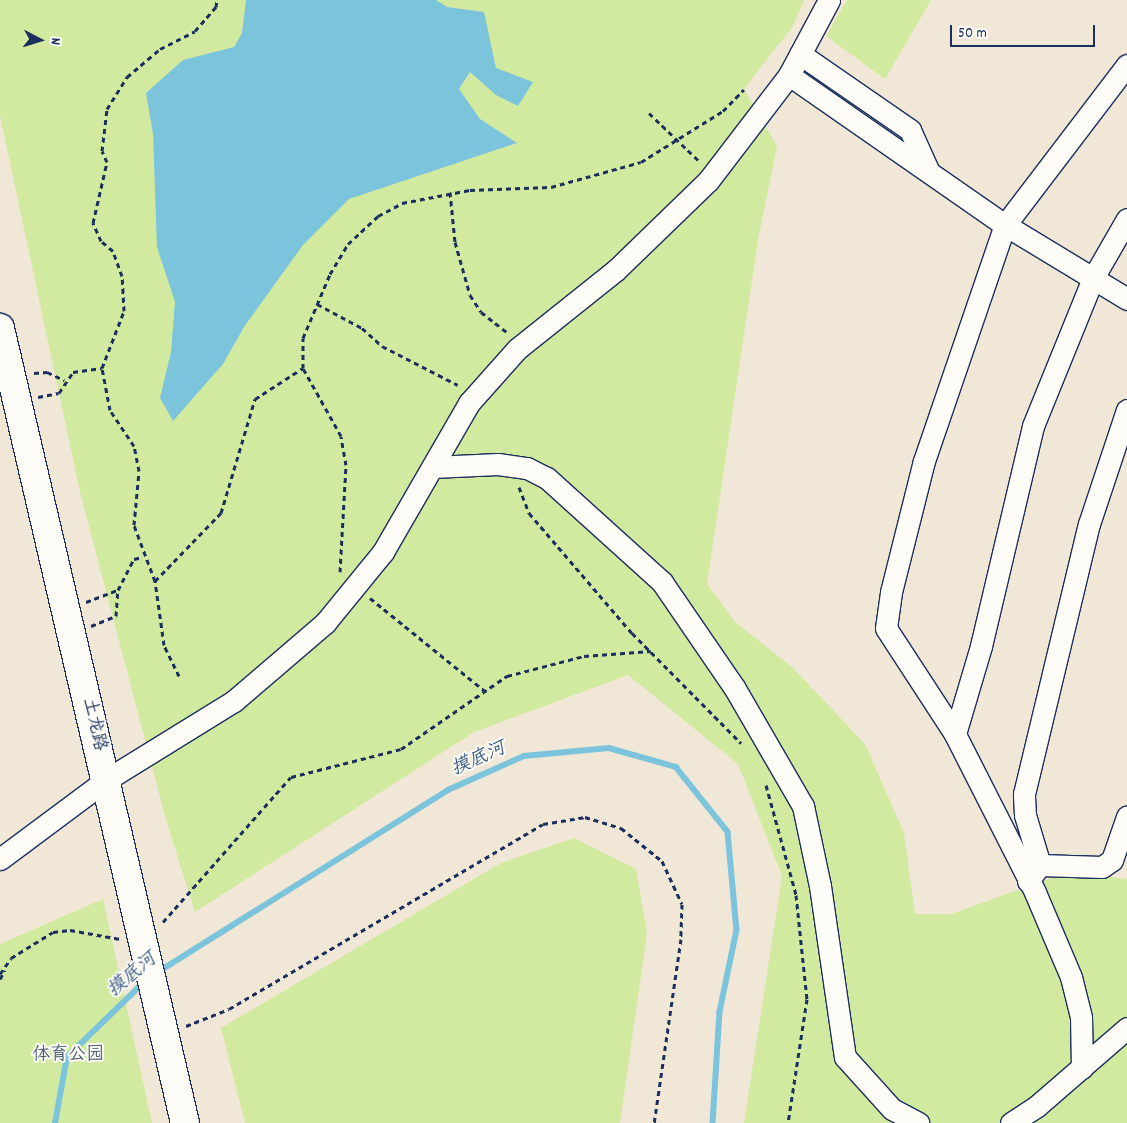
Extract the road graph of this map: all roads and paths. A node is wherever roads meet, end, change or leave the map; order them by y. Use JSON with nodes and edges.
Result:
{"nodes":[{"id":1,"x":217,"y":0,"type":"edge"},
{"id":2,"x":829,"y":0,"type":"edge"},
{"id":3,"x":800,"y":54,"type":"junction"},
{"id":4,"x":1127,"y":66,"type":"edge"},
{"id":5,"x":790,"y":75,"type":"junction"},
{"id":6,"x":744,"y":88,"type":"dead end"},
{"id":7,"x":649,"y":113,"type":"dead end"},
{"id":8,"x":678,"y":137,"type":"junction"},
{"id":9,"x":928,"y":170,"type":"junction"},
{"id":10,"x":713,"y":174,"type":"junction"},
{"id":11,"x":450,"y":192,"type":"junction"},
{"id":12,"x":1127,"y":219,"type":"edge"},
{"id":13,"x":1005,"y":225,"type":"junction"},
{"id":14,"x":1093,"y":278,"type":"junction"},
{"id":15,"x":1127,"y":299,"type":"edge"},
{"id":16,"x":317,"y":304,"type":"junction"},
{"id":17,"x":0,"y":328,"type":"edge"},
{"id":18,"x":525,"y":343,"type":"junction"},
{"id":19,"x":102,"y":368,"type":"junction"},
{"id":20,"x":303,"y":368,"type":"junction"},
{"id":21,"x":64,"y":380,"type":"junction"},
{"id":22,"x":14,"y":389,"type":"junction"},
{"id":23,"x":476,"y":395,"type":"junction"},
{"id":24,"x":1127,"y":410,"type":"edge"},
{"id":25,"x":511,"y":466,"type":"junction"},
{"id":26,"x":433,"y":467,"type":"junction"},
{"id":27,"x":143,"y":557,"type":"junction"},
{"id":28,"x":155,"y":581,"type":"junction"},
{"id":29,"x":355,"y":586,"type":"junction"},
{"id":30,"x":118,"y":590,"type":"junction"},
{"id":31,"x":68,"y":621,"type":"junction"},
{"id":32,"x":651,"y":651,"type":"junction"},
{"id":33,"x":180,"y":676,"type":"dead end"},
{"id":34,"x":485,"y":692,"type":"junction"},
{"id":35,"x":956,"y":734,"type":"junction"},
{"id":36,"x":748,"y":752,"type":"dead end"},
{"id":37,"x":764,"y":775,"type":"dead end"},
{"id":38,"x":106,"y":780,"type":"junction"},
{"id":39,"x":1127,"y":817,"type":"edge"},
{"id":40,"x":0,"y":859,"type":"edge"},
{"id":41,"x":1034,"y":873,"type":"junction"},
{"id":42,"x":145,"y":948,"type":"junction"},
{"id":43,"x":11,"y":958,"type":"junction"},
{"id":44,"x":0,"y":974,"type":"edge"},
{"id":45,"x":0,"y":980,"type":"edge"},
{"id":46,"x":1127,"y":1028,"type":"edge"},
{"id":47,"x":164,"y":1034,"type":"junction"},
{"id":48,"x":1082,"y":1068,"type":"junction"},
{"id":49,"x":185,"y":1123,"type":"edge"},
{"id":50,"x":654,"y":1123,"type":"edge"},
{"id":51,"x":788,"y":1123,"type":"edge"},
{"id":52,"x":918,"y":1123,"type":"edge"},
{"id":53,"x":1011,"y":1123,"type":"edge"}],
"edges":[{"from":1,"to":19,"type":"path"},
{"from":2,"to":3,"type":"street"},
{"from":3,"to":5,"type":"street"},
{"from":3,"to":9,"type":"street"},
{"from":4,"to":13,"type":"street"},
{"from":5,"to":9,"type":"street"},
{"from":5,"to":10,"type":"street"},
{"from":6,"to":8,"type":"path"},
{"from":7,"to":8,"type":"path"},
{"from":8,"to":10,"type":"path"},
{"from":8,"to":11,"type":"path"},
{"from":9,"to":13,"type":"street"},
{"from":10,"to":18,"type":"street"},
{"from":11,"to":16,"type":"path"},
{"from":11,"to":18,"type":"path"},
{"from":12,"to":14,"type":"street"},
{"from":13,"to":14,"type":"street"},
{"from":13,"to":35,"type":"street"},
{"from":14,"to":15,"type":"street"},
{"from":14,"to":35,"type":"street"},
{"from":16,"to":20,"type":"path"},
{"from":16,"to":23,"type":"path"},
{"from":17,"to":22,"type":"street","name":"土龙路"},
{"from":18,"to":23,"type":"street"},
{"from":19,"to":21,"type":"path"},
{"from":19,"to":27,"type":"path"},
{"from":20,"to":28,"type":"path"},
{"from":20,"to":29,"type":"path"},
{"from":21,"to":22,"type":"path"},
{"from":21,"to":22,"type":"path"},
{"from":22,"to":31,"type":"street","name":"土龙路"},
{"from":23,"to":26,"type":"street"},
{"from":24,"to":41,"type":"street"},
{"from":25,"to":26,"type":"street"},
{"from":25,"to":32,"type":"path"},
{"from":25,"to":52,"type":"street"},
{"from":26,"to":29,"type":"street"},
{"from":27,"to":28,"type":"path"},
{"from":27,"to":30,"type":"path"},
{"from":28,"to":33,"type":"path"},
{"from":29,"to":34,"type":"path"},
{"from":29,"to":38,"type":"street"},
{"from":30,"to":31,"type":"path"},
{"from":30,"to":31,"type":"path"},
{"from":31,"to":38,"type":"street","name":"土龙路"},
{"from":32,"to":34,"type":"path"},
{"from":32,"to":36,"type":"path"},
{"from":34,"to":42,"type":"path"},
{"from":35,"to":41,"type":"street"},
{"from":37,"to":51,"type":"path"},
{"from":38,"to":40,"type":"street"},
{"from":38,"to":42,"type":"street","name":"土龙路"},
{"from":39,"to":41,"type":"street"},
{"from":41,"to":48,"type":"street"},
{"from":42,"to":43,"type":"path"},
{"from":42,"to":47,"type":"street","name":"土龙路"},
{"from":43,"to":44,"type":"path"},
{"from":43,"to":45,"type":"path"},
{"from":46,"to":48,"type":"street"},
{"from":47,"to":49,"type":"street","name":"土龙路"},
{"from":47,"to":50,"type":"path"},
{"from":48,"to":53,"type":"street"}]}
